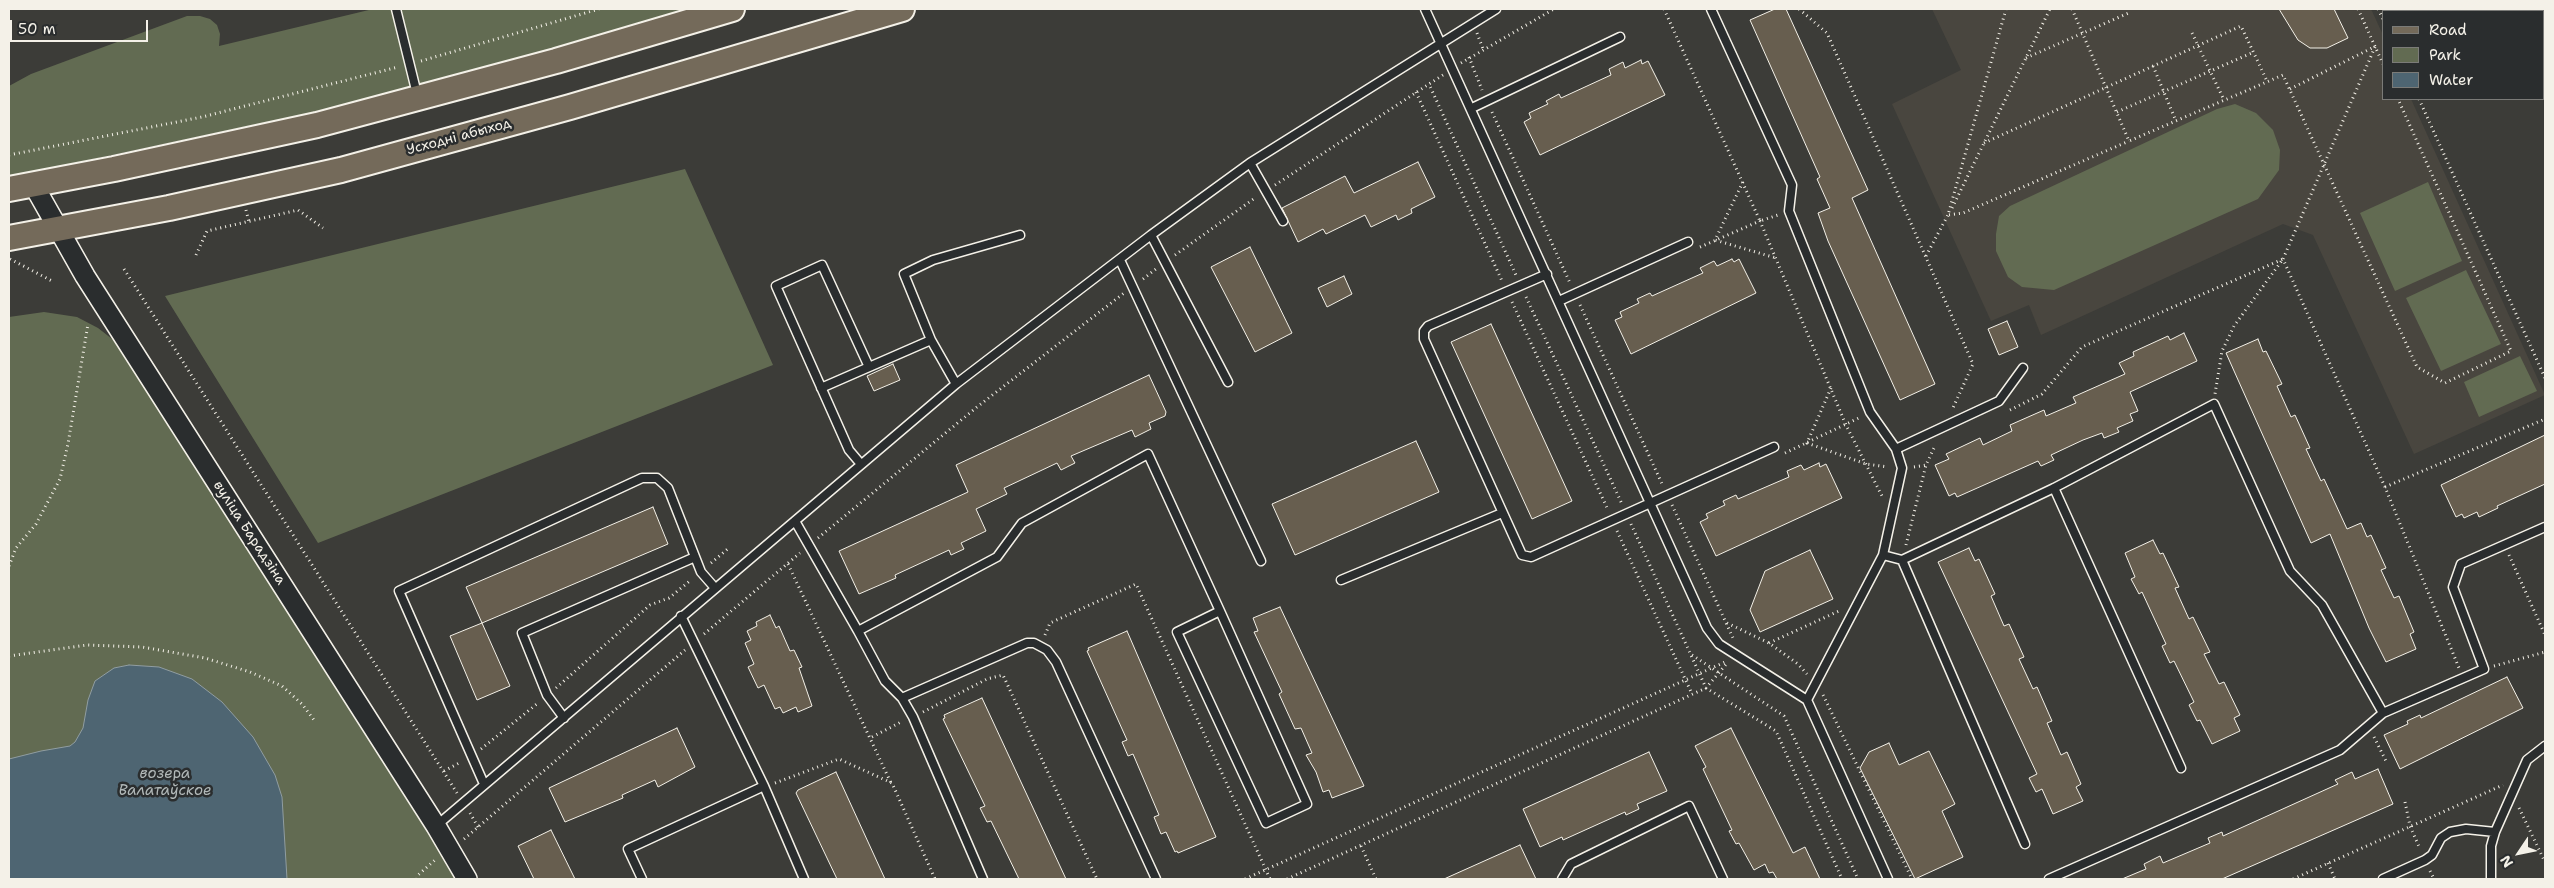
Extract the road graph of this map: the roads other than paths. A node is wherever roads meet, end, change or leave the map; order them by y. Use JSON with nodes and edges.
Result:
{"nodes":[{"id":1,"x":396,"y":9,"type":"edge"},
{"id":2,"x":732,"y":9,"type":"edge"},
{"id":3,"x":902,"y":9,"type":"edge"},
{"id":4,"x":1425,"y":9,"type":"edge"},
{"id":5,"x":1496,"y":9,"type":"edge"},
{"id":6,"x":1711,"y":9,"type":"edge"},
{"id":7,"x":1620,"y":37,"type":"dead end"},
{"id":8,"x":1441,"y":44,"type":"junction"},
{"id":9,"x":418,"y":99,"type":"junction"},
{"id":10,"x":1472,"y":108,"type":"junction"},
{"id":11,"x":1250,"y":163,"type":"junction"},
{"id":12,"x":33,"y":184,"type":"junction"},
{"id":13,"x":9,"y":189,"type":"edge"},
{"id":14,"x":1283,"y":221,"type":"dead end"},
{"id":15,"x":59,"y":230,"type":"junction"},
{"id":16,"x":1020,"y":235,"type":"dead end"},
{"id":17,"x":1151,"y":235,"type":"junction"},
{"id":18,"x":9,"y":238,"type":"edge"},
{"id":19,"x":1688,"y":242,"type":"dead end"},
{"id":20,"x":1120,"y":260,"type":"junction"},
{"id":21,"x":1547,"y":274,"type":"junction"},
{"id":22,"x":1559,"y":301,"type":"junction"},
{"id":23,"x":931,"y":340,"type":"junction"},
{"id":24,"x":869,"y":367,"type":"junction"},
{"id":25,"x":2023,"y":368,"type":"dead end"},
{"id":26,"x":1228,"y":382,"type":"dead end"},
{"id":27,"x":956,"y":384,"type":"junction"},
{"id":28,"x":821,"y":388,"type":"junction"},
{"id":29,"x":1774,"y":447,"type":"dead end"},
{"id":30,"x":1896,"y":449,"type":"junction"},
{"id":31,"x":860,"y":463,"type":"junction"},
{"id":32,"x":2054,"y":488,"type":"junction"},
{"id":33,"x":1651,"y":504,"type":"junction"},
{"id":34,"x":1502,"y":513,"type":"junction"},
{"id":35,"x":795,"y":521,"type":"junction"},
{"id":36,"x":2545,"y":528,"type":"edge"},
{"id":37,"x":1883,"y":555,"type":"junction"},
{"id":38,"x":695,"y":558,"type":"junction"},
{"id":39,"x":1902,"y":560,"type":"junction"},
{"id":40,"x":1261,"y":561,"type":"dead end"},
{"id":41,"x":1341,"y":580,"type":"dead end"},
{"id":42,"x":714,"y":588,"type":"junction"},
{"id":43,"x":1220,"y":611,"type":"junction"},
{"id":44,"x":681,"y":616,"type":"junction"},
{"id":45,"x":858,"y":631,"type":"junction"},
{"id":46,"x":902,"y":698,"type":"junction"},
{"id":47,"x":1807,"y":700,"type":"junction"},
{"id":48,"x":2383,"y":713,"type":"junction"},
{"id":49,"x":564,"y":718,"type":"junction"},
{"id":50,"x":2545,"y":746,"type":"edge"},
{"id":51,"x":2182,"y":768,"type":"dead end"},
{"id":52,"x":484,"y":784,"type":"junction"},
{"id":53,"x":764,"y":786,"type":"junction"},
{"id":54,"x":436,"y":826,"type":"junction"},
{"id":55,"x":2495,"y":832,"type":"junction"},
{"id":56,"x":2025,"y":844,"type":"dead end"},
{"id":57,"x":467,"y":879,"type":"edge"},
{"id":58,"x":642,"y":879,"type":"edge"},
{"id":59,"x":804,"y":879,"type":"edge"},
{"id":60,"x":983,"y":879,"type":"edge"},
{"id":61,"x":1156,"y":879,"type":"edge"},
{"id":62,"x":1562,"y":879,"type":"edge"},
{"id":63,"x":1724,"y":879,"type":"edge"},
{"id":64,"x":1888,"y":879,"type":"edge"},
{"id":65,"x":2049,"y":879,"type":"edge"},
{"id":66,"x":2383,"y":879,"type":"edge"},
{"id":67,"x":2491,"y":879,"type":"edge"}],
"edges":[{"from":1,"to":9,"type":"lane"},
{"from":2,"to":9,"type":"main road"},
{"from":3,"to":15,"type":"main road","name":"Усходні абыход"},
{"from":4,"to":8,"type":"lane"},
{"from":5,"to":8,"type":"lane"},
{"from":6,"to":30,"type":"lane"},
{"from":7,"to":10,"type":"lane"},
{"from":8,"to":10,"type":"lane"},
{"from":8,"to":11,"type":"lane"},
{"from":9,"to":12,"type":"main road"},
{"from":10,"to":21,"type":"lane"},
{"from":11,"to":14,"type":"lane"},
{"from":11,"to":17,"type":"lane"},
{"from":12,"to":13,"type":"main road"},
{"from":12,"to":15,"type":"street","name":"вуліца Барадзіна"},
{"from":15,"to":18,"type":"main road","name":"Усходні абыход"},
{"from":15,"to":54,"type":"street","name":"вуліца Барадзіна"},
{"from":16,"to":23,"type":"lane"},
{"from":17,"to":20,"type":"lane"},
{"from":17,"to":26,"type":"lane"},
{"from":19,"to":22,"type":"lane"},
{"from":20,"to":27,"type":"lane"},
{"from":20,"to":40,"type":"lane"},
{"from":21,"to":22,"type":"lane"},
{"from":21,"to":34,"type":"lane"},
{"from":22,"to":33,"type":"lane"},
{"from":23,"to":24,"type":"lane"},
{"from":23,"to":27,"type":"lane"},
{"from":24,"to":28,"type":"lane"},
{"from":24,"to":28,"type":"lane"},
{"from":25,"to":30,"type":"lane"},
{"from":27,"to":31,"type":"lane"},
{"from":28,"to":31,"type":"lane"},
{"from":29,"to":33,"type":"lane"},
{"from":30,"to":37,"type":"lane"},
{"from":31,"to":35,"type":"lane"},
{"from":32,"to":39,"type":"lane"},
{"from":32,"to":48,"type":"lane"},
{"from":32,"to":51,"type":"lane"},
{"from":33,"to":34,"type":"lane"},
{"from":33,"to":47,"type":"lane"},
{"from":34,"to":41,"type":"lane"},
{"from":35,"to":42,"type":"lane"},
{"from":35,"to":45,"type":"lane"},
{"from":36,"to":48,"type":"lane"},
{"from":37,"to":39,"type":"lane"},
{"from":37,"to":47,"type":"lane"},
{"from":38,"to":42,"type":"lane"},
{"from":38,"to":49,"type":"lane"},
{"from":38,"to":52,"type":"lane"},
{"from":39,"to":56,"type":"lane"},
{"from":42,"to":44,"type":"lane"},
{"from":43,"to":43,"type":"lane"},
{"from":43,"to":45,"type":"lane"},
{"from":44,"to":49,"type":"lane"},
{"from":44,"to":53,"type":"lane"},
{"from":45,"to":46,"type":"lane"},
{"from":46,"to":60,"type":"lane"},
{"from":46,"to":61,"type":"lane"},
{"from":47,"to":64,"type":"lane"},
{"from":48,"to":65,"type":"lane"},
{"from":49,"to":52,"type":"lane"},
{"from":50,"to":55,"type":"lane"},
{"from":52,"to":54,"type":"lane"},
{"from":53,"to":58,"type":"lane"},
{"from":53,"to":59,"type":"lane"},
{"from":54,"to":57,"type":"street","name":"вуліца Барадзіна"},
{"from":55,"to":66,"type":"lane"},
{"from":55,"to":67,"type":"lane"},
{"from":62,"to":63,"type":"lane"}]}
